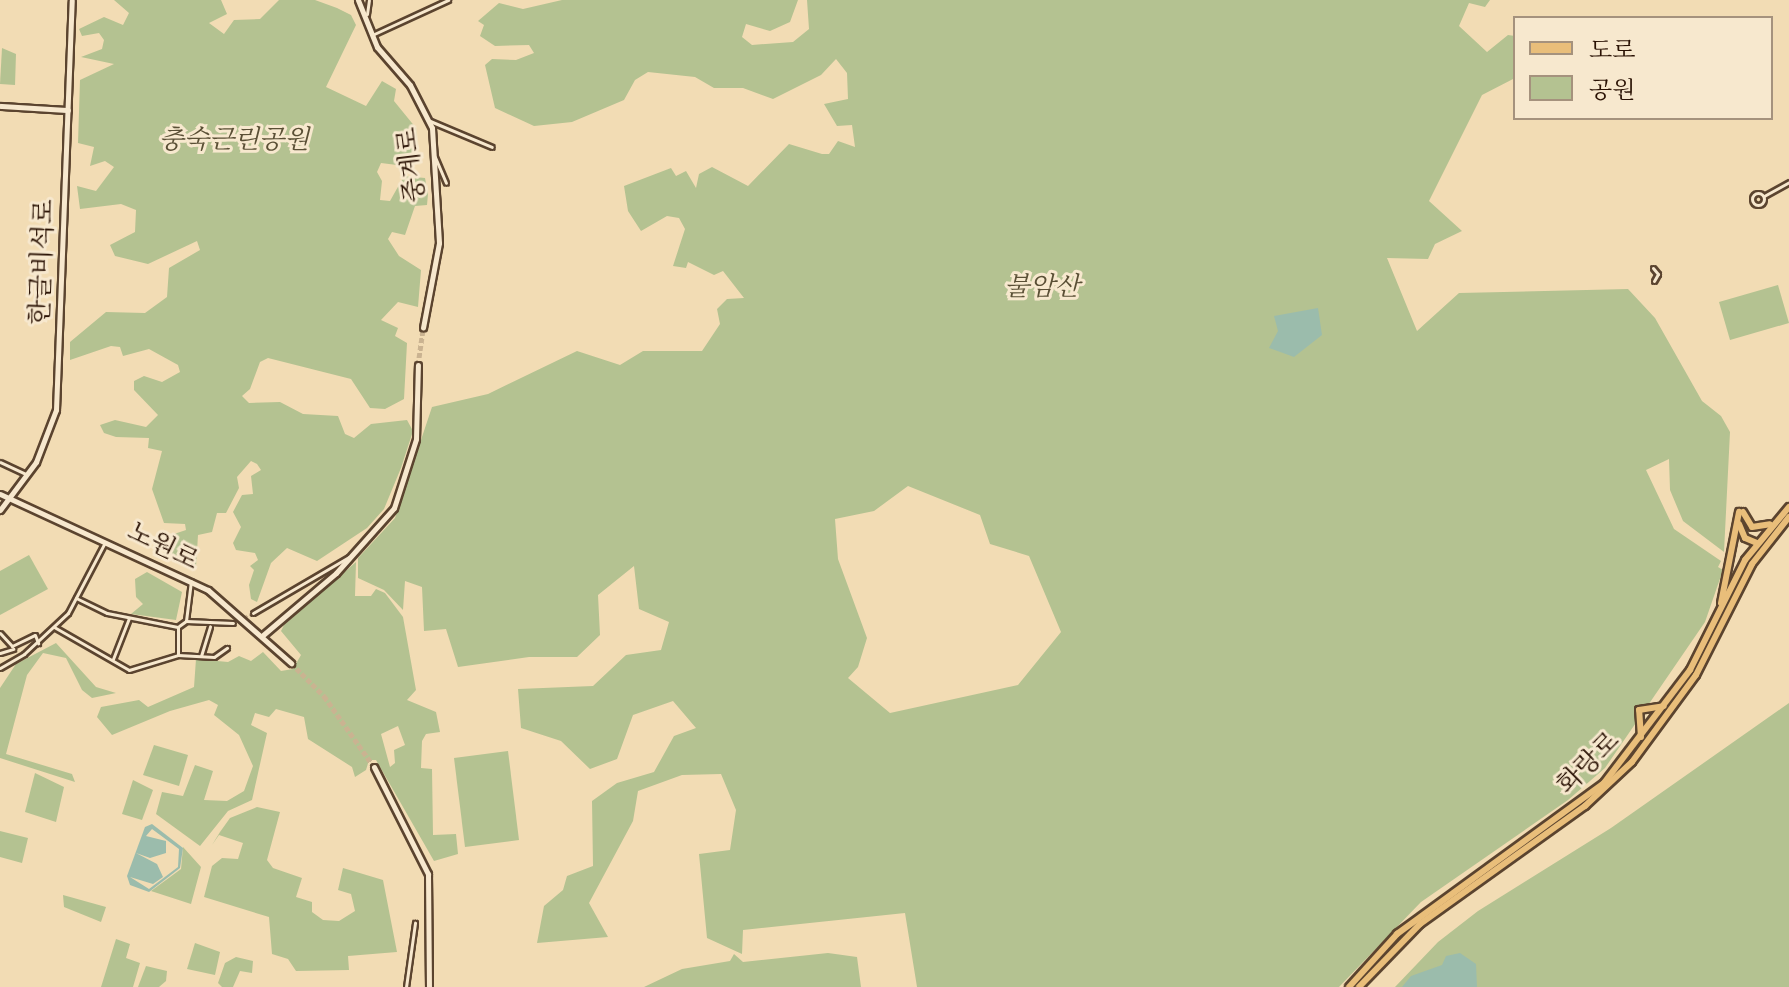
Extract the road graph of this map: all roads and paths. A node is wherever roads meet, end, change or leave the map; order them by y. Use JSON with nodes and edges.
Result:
{"nodes":[{"id":1,"x":72,"y":0,"type":"edge"},
{"id":2,"x":358,"y":0,"type":"edge"},
{"id":3,"x":369,"y":0,"type":"edge"},
{"id":4,"x":448,"y":0,"type":"edge"},
{"id":5,"x":367,"y":14,"type":"junction"},
{"id":6,"x":372,"y":35,"type":"junction"},
{"id":7,"x":0,"y":106,"type":"edge"},
{"id":8,"x":68,"y":110,"type":"junction"},
{"id":9,"x":430,"y":121,"type":"junction"},
{"id":10,"x":492,"y":147,"type":"dead end"},
{"id":11,"x":434,"y":155,"type":"junction"},
{"id":12,"x":1789,"y":182,"type":"edge"},
{"id":13,"x":446,"y":183,"type":"dead end"},
{"id":14,"x":1763,"y":197,"type":"dead end"},
{"id":15,"x":1653,"y":268,"type":"dead end"},
{"id":16,"x":1654,"y":281,"type":"dead end"},
{"id":17,"x":423,"y":328,"type":"tunnel mouth"},
{"id":18,"x":418,"y":365,"type":"tunnel mouth"},
{"id":19,"x":0,"y":462,"type":"edge"},
{"id":20,"x":27,"y":475,"type":"junction"},
{"id":21,"x":0,"y":494,"type":"edge"},
{"id":22,"x":9,"y":500,"type":"junction"},
{"id":23,"x":1789,"y":507,"type":"edge"},
{"id":24,"x":0,"y":510,"type":"edge"},
{"id":25,"x":1741,"y":512,"type":"junction"},
{"id":26,"x":1789,"y":517,"type":"edge"},
{"id":27,"x":1772,"y":523,"type":"junction"},
{"id":28,"x":1773,"y":535,"type":"junction"},
{"id":29,"x":105,"y":541,"type":"junction"},
{"id":30,"x":1755,"y":544,"type":"junction"},
{"id":31,"x":351,"y":556,"type":"junction"},
{"id":32,"x":1752,"y":564,"type":"junction"},
{"id":33,"x":191,"y":581,"type":"junction"},
{"id":34,"x":76,"y":598,"type":"junction"},
{"id":35,"x":253,"y":613,"type":"tunnel mouth"},
{"id":36,"x":129,"y":617,"type":"junction"},
{"id":37,"x":186,"y":621,"type":"junction"},
{"id":38,"x":1715,"y":622,"type":"junction"},
{"id":39,"x":233,"y":623,"type":"tunnel mouth"},
{"id":40,"x":210,"y":626,"type":"junction"},
{"id":41,"x":54,"y":627,"type":"junction"},
{"id":42,"x":178,"y":627,"type":"junction"},
{"id":43,"x":0,"y":634,"type":"edge"},
{"id":44,"x":263,"y":635,"type":"junction"},
{"id":45,"x":38,"y":643,"type":"junction"},
{"id":46,"x":12,"y":648,"type":"junction"},
{"id":47,"x":227,"y":648,"type":"dead end"},
{"id":48,"x":0,"y":653,"type":"edge"},
{"id":49,"x":178,"y":655,"type":"junction"},
{"id":50,"x":201,"y":656,"type":"junction"},
{"id":51,"x":19,"y":658,"type":"junction"},
{"id":52,"x":113,"y":659,"type":"junction"},
{"id":53,"x":291,"y":663,"type":"tunnel mouth"},
{"id":54,"x":0,"y":668,"type":"edge"},
{"id":55,"x":1668,"y":707,"type":"junction"},
{"id":56,"x":1641,"y":737,"type":"junction"},
{"id":57,"x":1632,"y":762,"type":"junction"},
{"id":58,"x":374,"y":767,"type":"tunnel mouth"},
{"id":59,"x":415,"y":923,"type":"dead end"},
{"id":60,"x":406,"y":987,"type":"edge"},
{"id":61,"x":429,"y":987,"type":"edge"},
{"id":62,"x":1349,"y":987,"type":"edge"},
{"id":63,"x":1359,"y":987,"type":"edge"}],
"edges":[{"from":1,"to":8,"type":"main road","name":"한글비석로"},
{"from":2,"to":5,"type":"main road","name":"중계로"},
{"from":3,"to":5,"type":"street","name":"중계로"},
{"from":4,"to":6,"type":"street"},
{"from":5,"to":6,"type":"main road","name":"중계로"},
{"from":6,"to":9,"type":"main road","name":"중계로"},
{"from":7,"to":8,"type":"main road"},
{"from":8,"to":20,"type":"main road","name":"한글비석로"},
{"from":9,"to":10,"type":"street"},
{"from":9,"to":11,"type":"main road","name":"중계로"},
{"from":11,"to":13,"type":"street"},
{"from":11,"to":17,"type":"main road","name":"중계로"},
{"from":12,"to":14,"type":"street"},
{"from":15,"to":16,"type":"street"},
{"from":18,"to":31,"type":"main road"},
{"from":19,"to":20,"type":"street"},
{"from":20,"to":22,"type":"main road","name":"한글비석로"},
{"from":21,"to":22,"type":"main road","name":"노원로"},
{"from":22,"to":24,"type":"main road","name":"한글비석로"},
{"from":22,"to":29,"type":"main road","name":"노원로"},
{"from":23,"to":27,"type":"main road"},
{"from":25,"to":27,"type":"main road"},
{"from":25,"to":30,"type":"main road"},
{"from":25,"to":38,"type":"main road"},
{"from":26,"to":28,"type":"main road","name":"화랑로"},
{"from":27,"to":30,"type":"main road"},
{"from":28,"to":30,"type":"main road"},
{"from":28,"to":32,"type":"main road","name":"화랑로"},
{"from":29,"to":33,"type":"main road","name":"노원로"},
{"from":29,"to":34,"type":"street"},
{"from":30,"to":32,"type":"main road"},
{"from":30,"to":38,"type":"main road"},
{"from":31,"to":35,"type":"street"},
{"from":31,"to":44,"type":"main road"},
{"from":32,"to":55,"type":"main road","name":"화랑로"},
{"from":33,"to":37,"type":"street"},
{"from":33,"to":44,"type":"main road","name":"노원로"},
{"from":34,"to":36,"type":"street"},
{"from":34,"to":41,"type":"street"},
{"from":36,"to":42,"type":"street"},
{"from":36,"to":52,"type":"street"},
{"from":37,"to":40,"type":"street"},
{"from":37,"to":42,"type":"street"},
{"from":38,"to":55,"type":"main road"},
{"from":39,"to":40,"type":"street"},
{"from":40,"to":50,"type":"street"},
{"from":41,"to":45,"type":"street"},
{"from":41,"to":52,"type":"street"},
{"from":42,"to":49,"type":"street"},
{"from":43,"to":46,"type":"street"},
{"from":44,"to":53,"type":"main road","name":"노원로"},
{"from":45,"to":46,"type":"street"},
{"from":45,"to":51,"type":"street"},
{"from":46,"to":48,"type":"street"},
{"from":46,"to":51,"type":"street"},
{"from":47,"to":50,"type":"street"},
{"from":49,"to":50,"type":"street"},
{"from":49,"to":52,"type":"street"},
{"from":51,"to":54,"type":"street"},
{"from":55,"to":56,"type":"main road","name":"화랑로"},
{"from":55,"to":56,"type":"main road"},
{"from":55,"to":57,"type":"main road","name":"화랑로"},
{"from":56,"to":57,"type":"main road"},
{"from":56,"to":62,"type":"main road","name":"화랑로"},
{"from":57,"to":63,"type":"main road","name":"화랑로"},
{"from":58,"to":61,"type":"main road"},
{"from":59,"to":60,"type":"street"}]}
